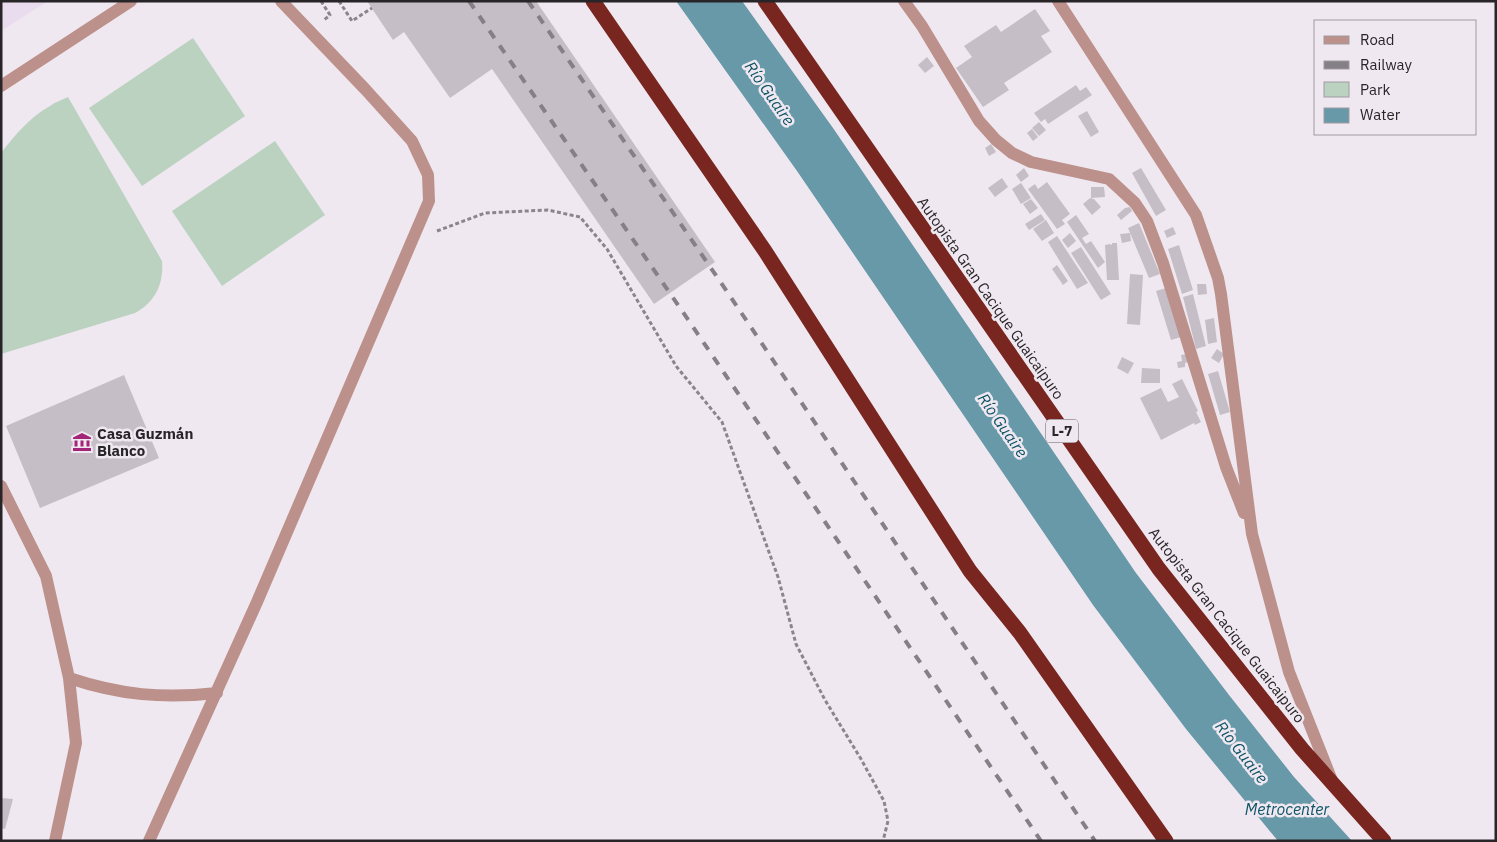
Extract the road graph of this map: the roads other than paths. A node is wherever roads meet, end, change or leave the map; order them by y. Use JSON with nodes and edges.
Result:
{"nodes":[{"id":1,"x":131,"y":1,"type":"edge"},
{"id":2,"x":281,"y":1,"type":"edge"},
{"id":3,"x":593,"y":1,"type":"edge"},
{"id":4,"x":765,"y":1,"type":"edge"},
{"id":5,"x":904,"y":1,"type":"edge"},
{"id":6,"x":1058,"y":1,"type":"edge"},
{"id":7,"x":1,"y":86,"type":"edge"},
{"id":8,"x":1,"y":486,"type":"edge"},
{"id":9,"x":1252,"y":534,"type":"junction"},
{"id":10,"x":68,"y":678,"type":"junction"},
{"id":11,"x":216,"y":693,"type":"junction"},
{"id":12,"x":1332,"y":780,"type":"junction"},
{"id":13,"x":56,"y":841,"type":"edge"},
{"id":14,"x":150,"y":841,"type":"edge"},
{"id":15,"x":1166,"y":841,"type":"edge"},
{"id":16,"x":1384,"y":841,"type":"edge"}],
"edges":[{"from":1,"to":7,"type":"street"},
{"from":2,"to":11,"type":"street"},
{"from":3,"to":15,"type":"highway"},
{"from":4,"to":12,"type":"highway","name":"Autopista Gran Cacique Guaicaipuro","number":"L-7"},
{"from":5,"to":9,"type":"street"},
{"from":6,"to":9,"type":"street"},
{"from":8,"to":10,"type":"street"},
{"from":9,"to":12,"type":"street"},
{"from":10,"to":11,"type":"street"},
{"from":10,"to":13,"type":"street"},
{"from":11,"to":14,"type":"street"},
{"from":12,"to":16,"type":"highway","name":"Autopista Gran Cacique Guaicaipuro","number":"L-7"}]}
